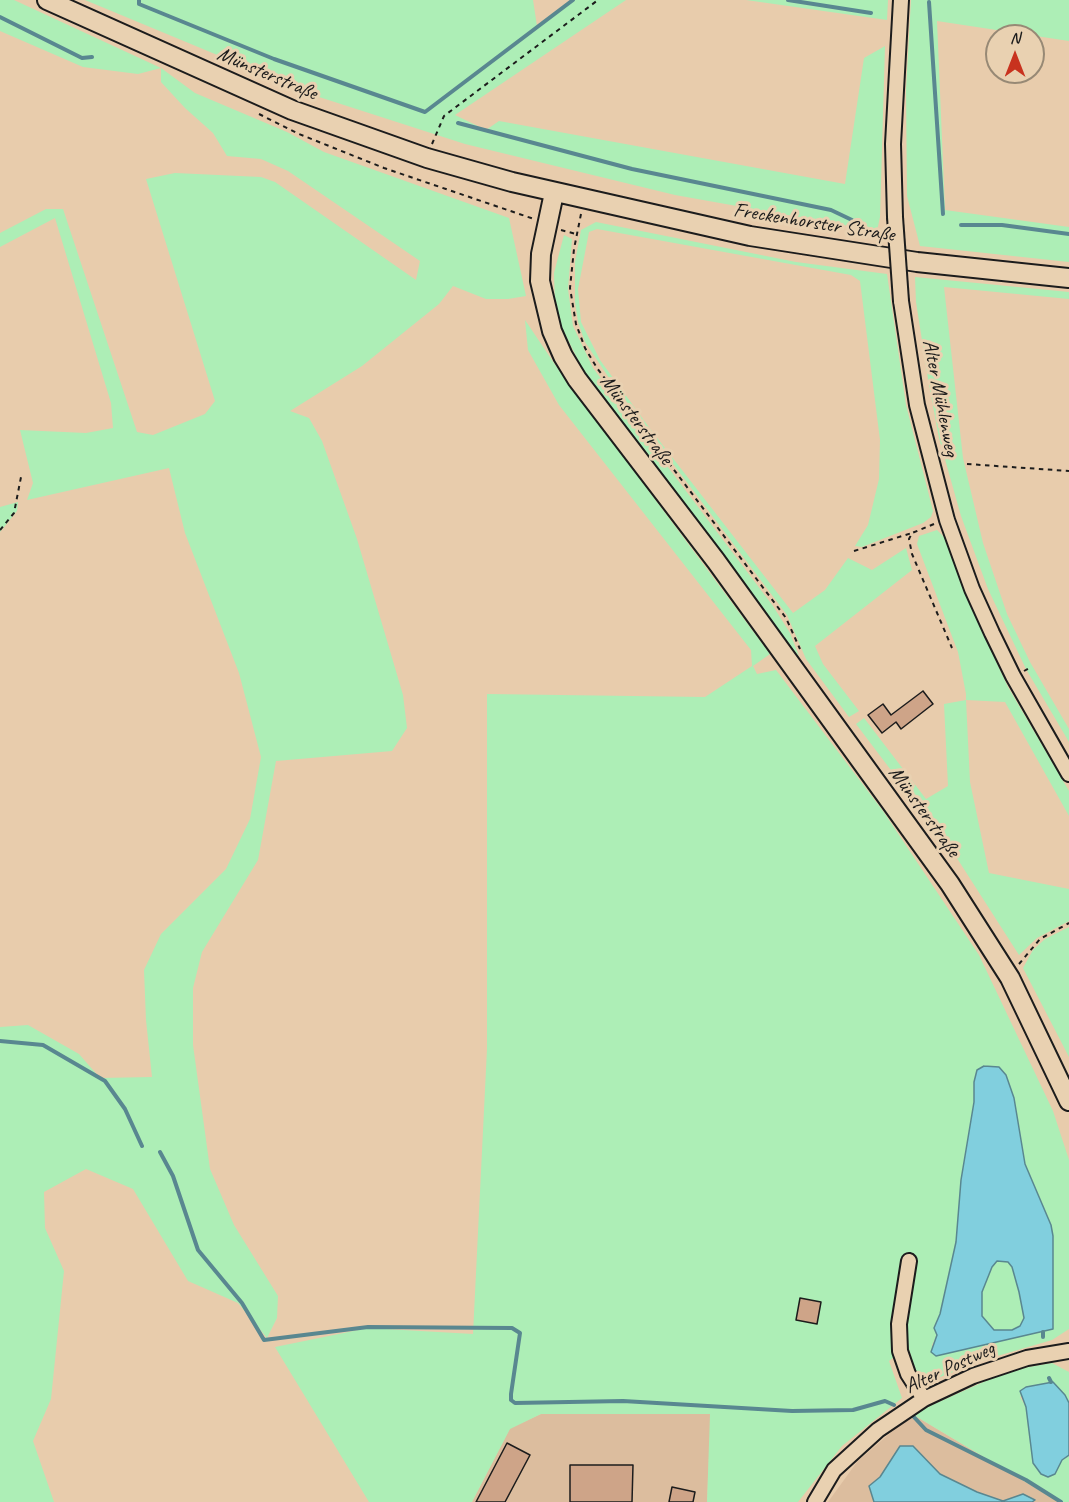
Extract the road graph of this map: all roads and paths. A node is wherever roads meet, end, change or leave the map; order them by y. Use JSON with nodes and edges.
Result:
{"nodes":[{"id":1,"x":47,"y":0,"type":"edge"},
{"id":2,"x":598,"y":0,"type":"edge"},
{"id":3,"x":901,"y":0,"type":"edge"},
{"id":4,"x":257,"y":113,"type":"dead end"},
{"id":5,"x":426,"y":158,"type":"junction"},
{"id":6,"x":554,"y":193,"type":"junction"},
{"id":7,"x":584,"y":201,"type":"junction"},
{"id":8,"x":546,"y":224,"type":"junction"},
{"id":9,"x":576,"y":234,"type":"junction"},
{"id":10,"x":1069,"y":278,"type":"edge"},
{"id":11,"x":967,"y":464,"type":"dead end"},
{"id":12,"x":1069,"y":471,"type":"edge"},
{"id":13,"x":21,"y":477,"type":"dead end"},
{"id":14,"x":947,"y":520,"type":"junction"},
{"id":15,"x":0,"y":530,"type":"edge"},
{"id":16,"x":912,"y":533,"type":"junction"},
{"id":17,"x":854,"y":550,"type":"dead end"},
{"id":18,"x":952,"y":648,"type":"dead end"},
{"id":19,"x":803,"y":656,"type":"dead end"},
{"id":20,"x":1023,"y":671,"type":"dead end"},
{"id":21,"x":1028,"y":680,"type":"dead end"},
{"id":22,"x":1069,"y":774,"type":"edge"},
{"id":23,"x":1069,"y":923,"type":"edge"},
{"id":24,"x":1018,"y":965,"type":"dead end"},
{"id":25,"x":1069,"y":1101,"type":"edge"},
{"id":26,"x":909,"y":1261,"type":"dead end"},
{"id":27,"x":1069,"y":1351,"type":"edge"},
{"id":28,"x":924,"y":1399,"type":"junction"},
{"id":29,"x":815,"y":1502,"type":"edge"}],
"edges":[{"from":1,"to":5,"type":"main road","name":"Münsterstraße"},
{"from":2,"to":5,"type":"path"},
{"from":3,"to":14,"type":"street","name":"Alter Mühlenweg","bridge":true},
{"from":4,"to":8,"type":"path"},
{"from":5,"to":6,"type":"main road","name":"Münsterstraße"},
{"from":6,"to":7,"type":"main road","name":"Freckenhorster Straße"},
{"from":6,"to":8,"type":"main road","name":"Münsterstraße"},
{"from":7,"to":9,"type":"path"},
{"from":7,"to":10,"type":"main road","name":"Freckenhorster Straße"},
{"from":8,"to":9,"type":"path"},
{"from":8,"to":25,"type":"main road","name":"Münsterstraße"},
{"from":9,"to":19,"type":"path"},
{"from":11,"to":12,"type":"path"},
{"from":13,"to":15,"type":"path"},
{"from":14,"to":16,"type":"path"},
{"from":14,"to":22,"type":"street","name":"Alter Mühlenweg"},
{"from":16,"to":17,"type":"path"},
{"from":16,"to":18,"type":"path"},
{"from":20,"to":21,"type":"path"},
{"from":23,"to":24,"type":"path"},
{"from":26,"to":28,"type":"street"},
{"from":27,"to":28,"type":"street","name":"Alter Postweg"},
{"from":28,"to":29,"type":"street","name":"Alter Postweg"}]}
